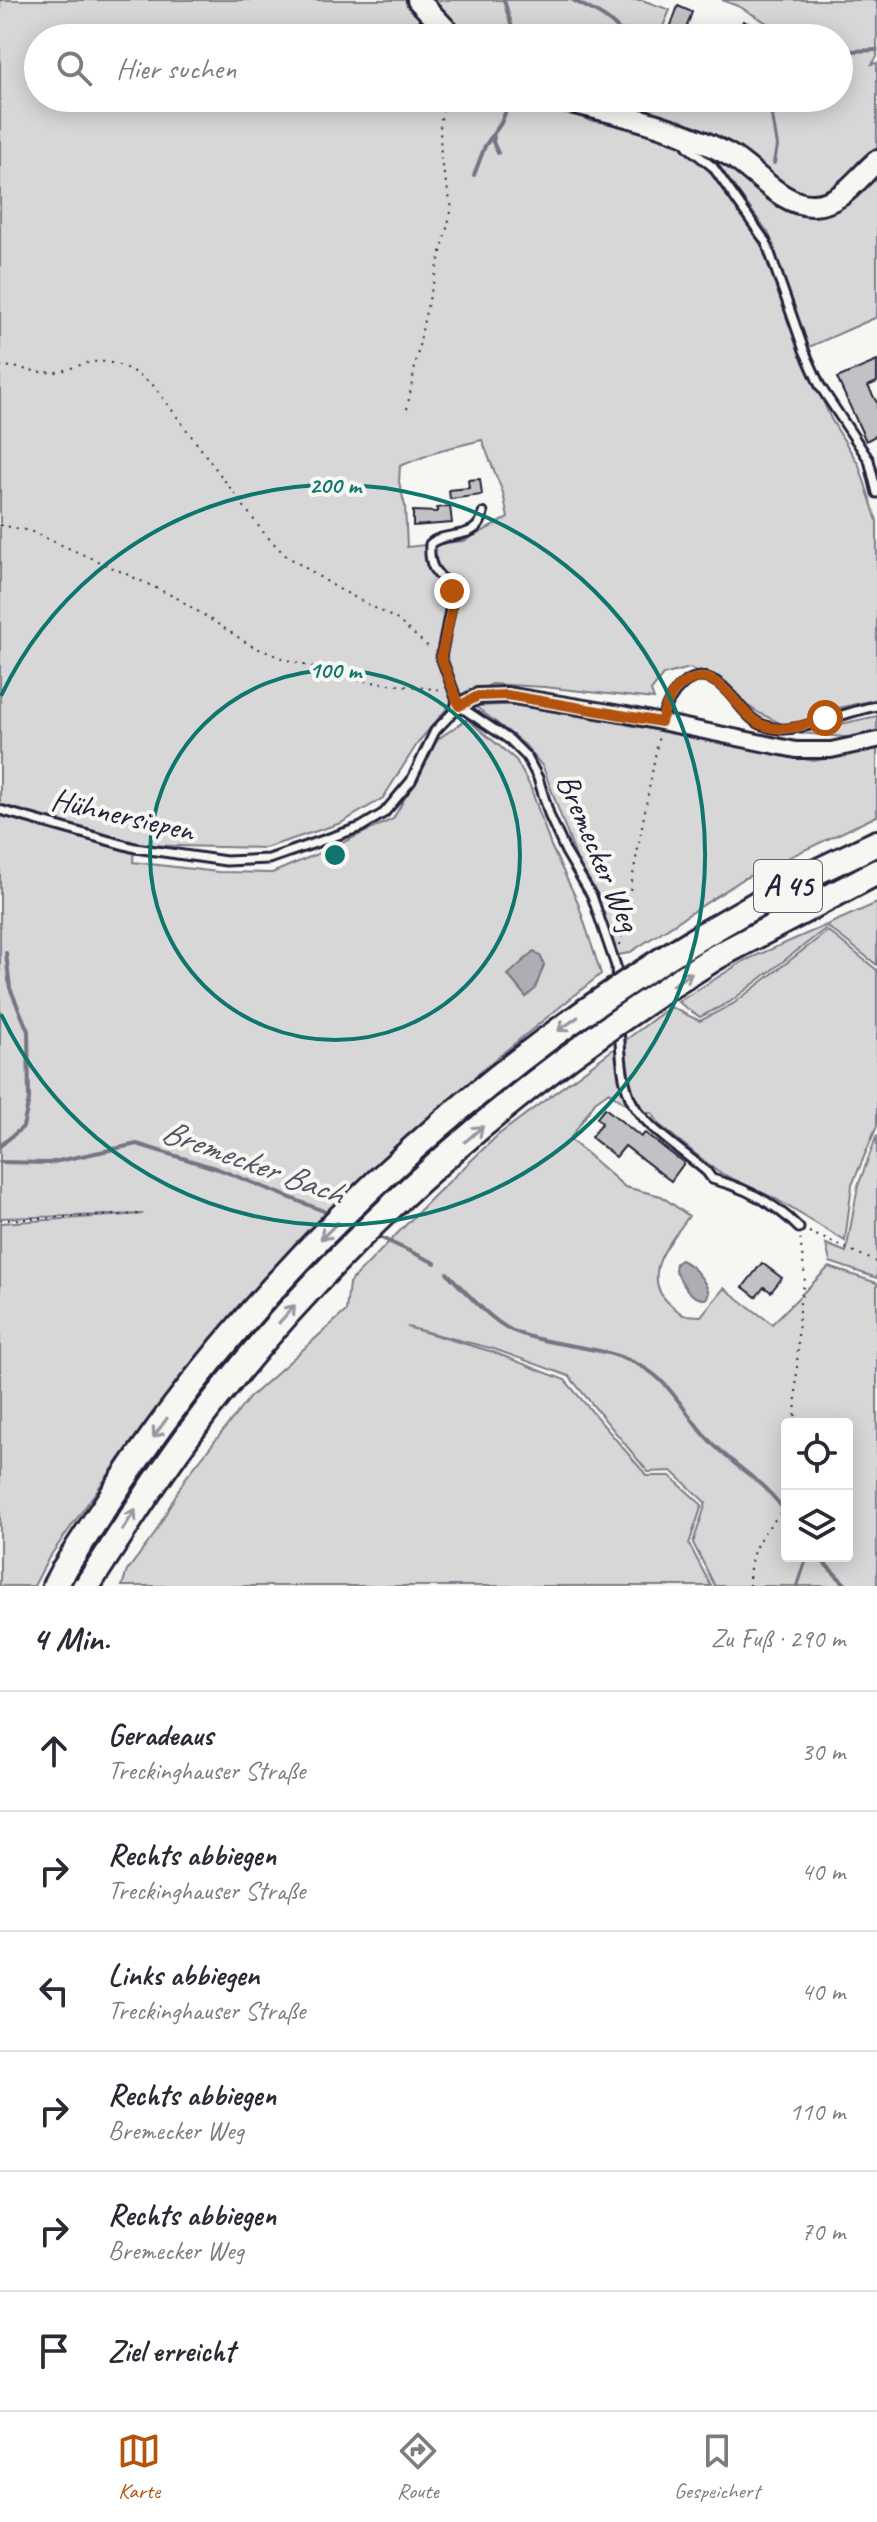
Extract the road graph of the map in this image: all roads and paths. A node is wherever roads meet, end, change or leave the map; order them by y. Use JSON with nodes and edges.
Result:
{"nodes":[{"id":1,"x":418,"y":0,"type":"edge"},
{"id":2,"x":441,"y":24,"type":"edge"},
{"id":3,"x":442,"y":112,"type":"edge"},
{"id":4,"x":609,"y":112,"type":"edge"},
{"id":5,"x":679,"y":134,"type":"junction"},
{"id":6,"x":877,"y":161,"type":"edge"},
{"id":7,"x":0,"y":366,"type":"edge"},
{"id":8,"x":407,"y":409,"type":"dead end"},
{"id":9,"x":877,"y":493,"type":"edge"},
{"id":10,"x":483,"y":513,"type":"dead end"},
{"id":11,"x":0,"y":525,"type":"edge"},
{"id":12,"x":441,"y":657,"type":"junction"},
{"id":13,"x":454,"y":691,"type":"junction"},
{"id":14,"x":459,"y":706,"type":"junction"},
{"id":15,"x":877,"y":706,"type":"edge"},
{"id":16,"x":661,"y":722,"type":"junction"},
{"id":17,"x":877,"y":740,"type":"edge"},
{"id":18,"x":0,"y":810,"type":"edge"},
{"id":19,"x":877,"y":843,"type":"edge"},
{"id":20,"x":877,"y":872,"type":"edge"},
{"id":21,"x":616,"y":966,"type":"junction"},
{"id":22,"x":618,"y":997,"type":"dead end"},
{"id":23,"x":619,"y":1013,"type":"dead end"},
{"id":24,"x":144,"y":1214,"type":"dead end"},
{"id":25,"x":0,"y":1220,"type":"edge"},
{"id":26,"x":799,"y":1228,"type":"junction"},
{"id":27,"x":877,"y":1262,"type":"edge"},
{"id":28,"x":795,"y":1418,"type":"edge"},
{"id":29,"x":781,"y":1512,"type":"edge"},
{"id":30,"x":59,"y":1578,"type":"edge"},
{"id":31,"x":86,"y":1586,"type":"edge"},
{"id":32,"x":749,"y":1586,"type":"edge"}],
"edges":[{"from":1,"to":2,"type":"main road"},
{"from":3,"to":8,"type":"path"},
{"from":4,"to":5,"type":"main road"},
{"from":5,"to":6,"type":"main road"},
{"from":5,"to":9,"type":"lane"},
{"from":7,"to":12,"type":"path"},
{"from":10,"to":12,"type":"lane"},
{"from":11,"to":13,"type":"path"},
{"from":12,"to":13,"type":"lane"},
{"from":13,"to":14,"type":"lane"},
{"from":14,"to":16,"type":"street"},
{"from":14,"to":18,"type":"lane","name":"Hühnersiepen"},
{"from":14,"to":21,"type":"lane","name":"Bremecker Weg"},
{"from":15,"to":16,"type":"lane"},
{"from":16,"to":17,"type":"street"},
{"from":16,"to":21,"type":"path"},
{"from":19,"to":30,"type":"highway","number":"A 45","one_way":true,"bridge":true},
{"from":31,"to":20,"type":"highway","number":"A 45","one_way":true,"bridge":true},
{"from":21,"to":22,"type":"lane","name":"Bremecker Weg"},
{"from":23,"to":26,"type":"lane"},
{"from":24,"to":25,"type":"path"},
{"from":26,"to":27,"type":"path"},
{"from":26,"to":28,"type":"path"},
{"from":29,"to":32,"type":"path"}]}
